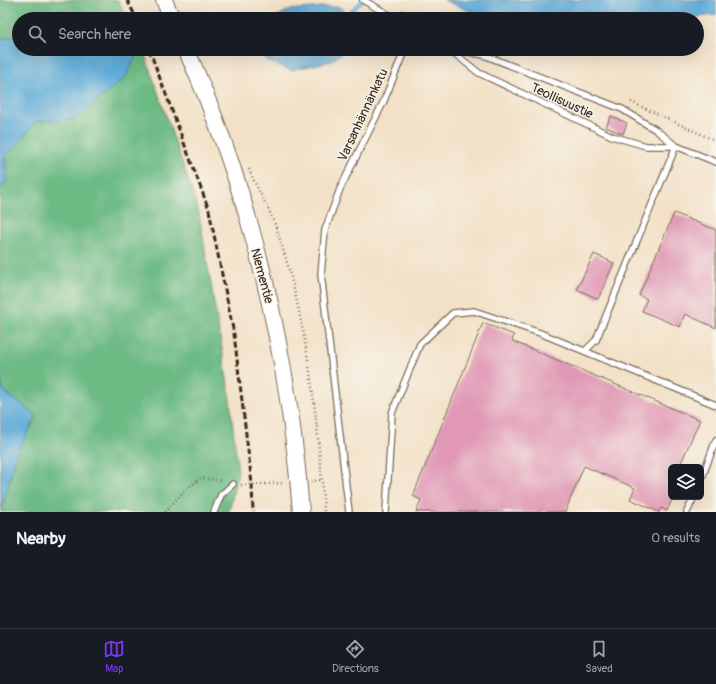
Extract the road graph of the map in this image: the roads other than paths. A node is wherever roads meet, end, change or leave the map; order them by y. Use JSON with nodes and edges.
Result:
{"nodes":[{"id":1,"x":164,"y":0,"type":"edge"},
{"id":2,"x":363,"y":0,"type":"edge"},
{"id":3,"x":169,"y":12,"type":"edge"},
{"id":4,"x":385,"y":12,"type":"edge"},
{"id":5,"x":189,"y":56,"type":"edge"},
{"id":6,"x":402,"y":56,"type":"edge"},
{"id":7,"x":458,"y":56,"type":"edge"},
{"id":8,"x":487,"y":56,"type":"edge"},
{"id":9,"x":676,"y":146,"type":"junction"},
{"id":10,"x":716,"y":162,"type":"edge"},
{"id":11,"x":585,"y":351,"type":"junction"},
{"id":12,"x":716,"y":405,"type":"edge"},
{"id":13,"x":716,"y":440,"type":"edge"},
{"id":14,"x":704,"y":472,"type":"edge"},
{"id":15,"x":232,"y":484,"type":"dead end"},
{"id":16,"x":693,"y":500,"type":"edge"},
{"id":17,"x":214,"y":512,"type":"edge"},
{"id":18,"x":301,"y":512,"type":"edge"},
{"id":19,"x":349,"y":512,"type":"edge"},
{"id":20,"x":386,"y":512,"type":"edge"},
{"id":21,"x":687,"y":512,"type":"edge"}],
"edges":[{"from":1,"to":3,"type":"main road"},
{"from":2,"to":4,"type":"lane"},
{"from":5,"to":18,"type":"main road","name":"Niementie"},
{"from":6,"to":19,"type":"lane","name":"Varsanhännänkatu"},
{"from":7,"to":9,"type":"lane","name":"Teollisuustie"},
{"from":8,"to":9,"type":"lane","name":"Teollisuustie"},
{"from":9,"to":10,"type":"lane","name":"Teollisuustie"},
{"from":9,"to":11,"type":"lane"},
{"from":11,"to":12,"type":"lane"},
{"from":11,"to":20,"type":"lane"},
{"from":13,"to":14,"type":"lane"},
{"from":15,"to":17,"type":"lane"},
{"from":16,"to":21,"type":"lane"}]}
